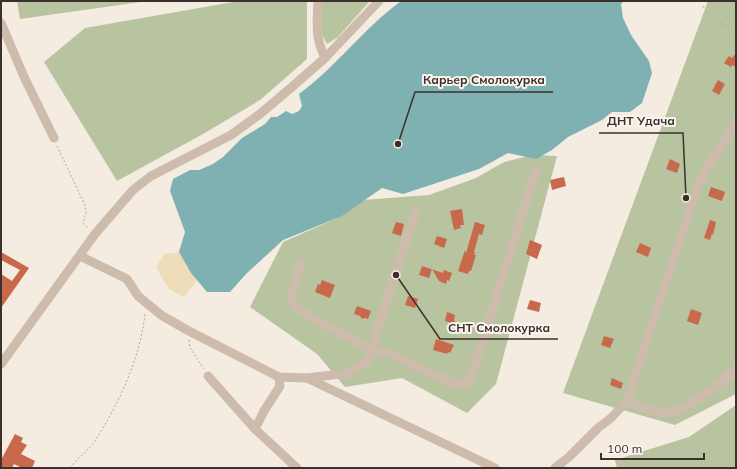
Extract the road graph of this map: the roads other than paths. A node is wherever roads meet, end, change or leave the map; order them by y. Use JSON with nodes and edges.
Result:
{"nodes":[{"id":1,"x":318,"y":1,"type":"edge"},
{"id":2,"x":379,"y":1,"type":"edge"},
{"id":3,"x":1,"y":24,"type":"edge"},
{"id":4,"x":325,"y":58,"type":"junction"},
{"id":5,"x":736,"y":122,"type":"edge"},
{"id":6,"x":54,"y":138,"type":"road end"},
{"id":7,"x":536,"y":170,"type":"dead end"},
{"id":8,"x":416,"y":210,"type":"dead end"},
{"id":9,"x":80,"y":256,"type":"junction"},
{"id":10,"x":300,"y":264,"type":"dead end"},
{"id":11,"x":372,"y":350,"type":"junction"},
{"id":12,"x":1,"y":364,"type":"edge"},
{"id":13,"x":736,"y":368,"type":"edge"},
{"id":14,"x":208,"y":376,"type":"road end"},
{"id":15,"x":279,"y":377,"type":"junction"},
{"id":16,"x":307,"y":378,"type":"junction"},
{"id":17,"x":627,"y":401,"type":"junction"},
{"id":18,"x":255,"y":429,"type":"junction"},
{"id":19,"x":297,"y":468,"type":"edge"},
{"id":20,"x":495,"y":468,"type":"edge"},
{"id":21,"x":555,"y":468,"type":"edge"}],
"edges":[{"from":1,"to":4,"type":"street"},
{"from":2,"to":4,"type":"street"},
{"from":3,"to":6,"type":"street"},
{"from":4,"to":9,"type":"street"},
{"from":5,"to":17,"type":"street"},
{"from":7,"to":11,"type":"street"},
{"from":8,"to":11,"type":"street"},
{"from":9,"to":12,"type":"street"},
{"from":9,"to":15,"type":"street"},
{"from":10,"to":11,"type":"street"},
{"from":11,"to":16,"type":"street"},
{"from":13,"to":17,"type":"street"},
{"from":14,"to":18,"type":"street"},
{"from":15,"to":16,"type":"street"},
{"from":15,"to":18,"type":"street"},
{"from":16,"to":20,"type":"street"},
{"from":17,"to":21,"type":"street"},
{"from":18,"to":19,"type":"street"}]}
